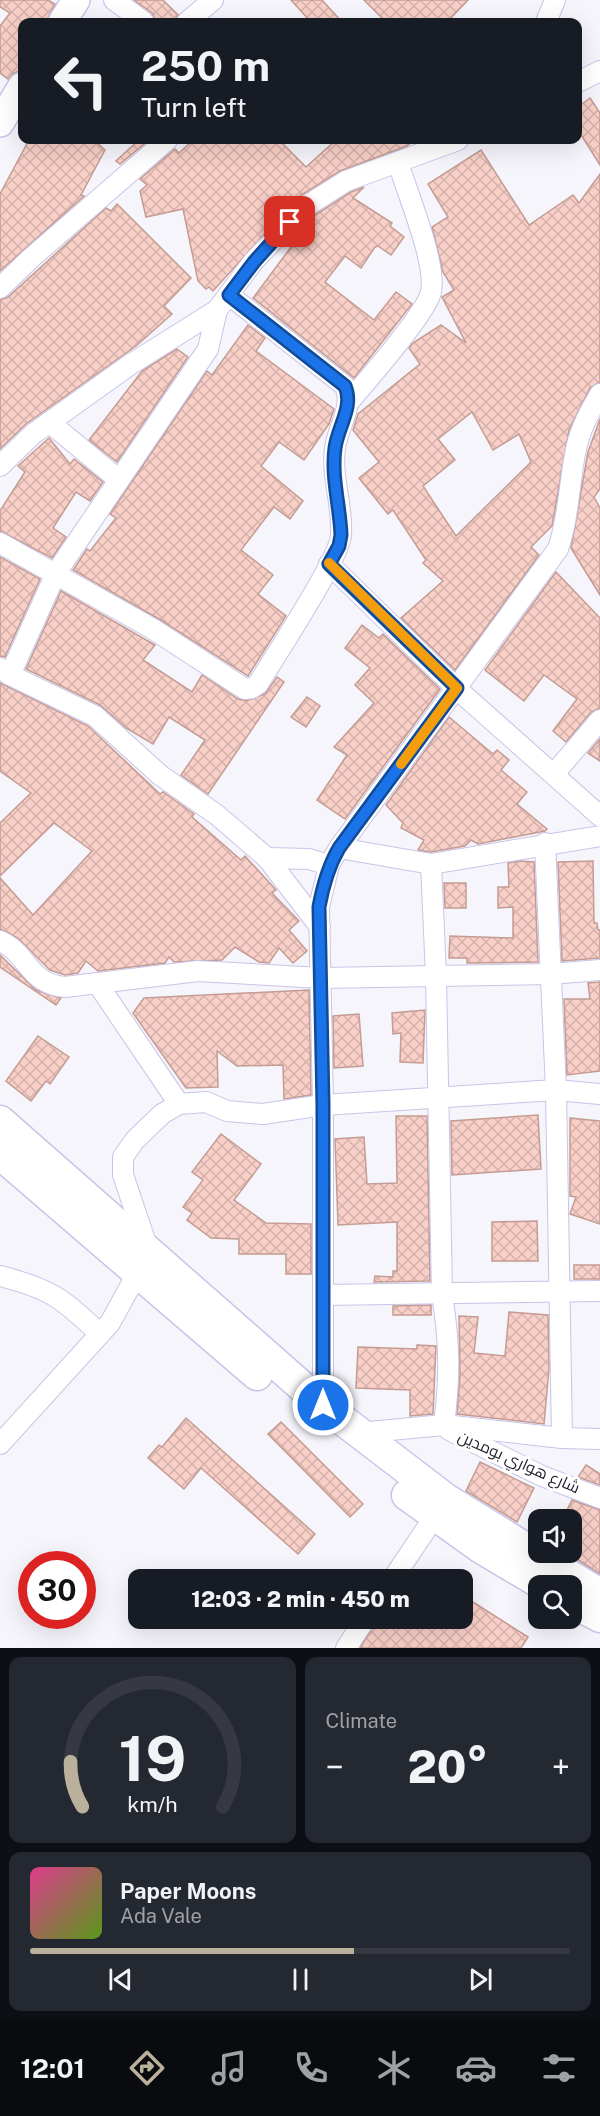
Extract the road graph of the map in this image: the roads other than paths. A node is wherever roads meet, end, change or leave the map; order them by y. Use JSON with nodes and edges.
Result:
{"nodes":[{"id":1,"x":76,"y":0,"type":"edge"},
{"id":2,"x":114,"y":0,"type":"edge"},
{"id":3,"x":213,"y":0,"type":"edge"},
{"id":4,"x":555,"y":0,"type":"edge"},
{"id":5,"x":65,"y":18,"type":"edge"},
{"id":6,"x":139,"y":18,"type":"edge"},
{"id":7,"x":192,"y":18,"type":"edge"},
{"id":8,"x":548,"y":18,"type":"edge"},
{"id":9,"x":600,"y":71,"type":"edge"},
{"id":10,"x":582,"y":80,"type":"edge"},
{"id":11,"x":18,"y":93,"type":"edge"},
{"id":12,"x":0,"y":123,"type":"edge"},
{"id":13,"x":162,"y":144,"type":"edge"},
{"id":14,"x":447,"y":144,"type":"edge"},
{"id":15,"x":398,"y":162,"type":"junction"},
{"id":16,"x":0,"y":288,"type":"edge"},
{"id":17,"x":223,"y":302,"type":"junction"},
{"id":18,"x":600,"y":394,"type":"edge"},
{"id":19,"x":348,"y":403,"type":"junction"},
{"id":20,"x":50,"y":422,"type":"junction"},
{"id":21,"x":0,"y":465,"type":"edge"},
{"id":22,"x":119,"y":480,"type":"junction"},
{"id":23,"x":0,"y":543,"type":"edge"},
{"id":24,"x":329,"y":564,"type":"junction"},
{"id":25,"x":56,"y":573,"type":"junction"},
{"id":26,"x":5,"y":671,"type":"edge"},
{"id":27,"x":457,"y":688,"type":"junction"},
{"id":28,"x":600,"y":720,"type":"edge"},
{"id":29,"x":554,"y":774,"type":"junction"},
{"id":30,"x":600,"y":816,"type":"edge"},
{"id":31,"x":600,"y":836,"type":"edge"},
{"id":32,"x":545,"y":843,"type":"junction"},
{"id":33,"x":339,"y":848,"type":"junction"},
{"id":34,"x":267,"y":858,"type":"junction"},
{"id":35,"x":430,"y":864,"type":"junction"},
{"id":36,"x":329,"y":866,"type":"junction"},
{"id":37,"x":320,"y":927,"type":"junction"},
{"id":38,"x":0,"y":941,"type":"edge"},
{"id":39,"x":600,"y":970,"type":"edge"},
{"id":40,"x":551,"y":974,"type":"junction"},
{"id":41,"x":436,"y":976,"type":"junction"},
{"id":42,"x":321,"y":978,"type":"junction"},
{"id":43,"x":97,"y":983,"type":"junction"},
{"id":44,"x":556,"y":1090,"type":"junction"},
{"id":45,"x":600,"y":1094,"type":"edge"},
{"id":46,"x":438,"y":1097,"type":"junction"},
{"id":47,"x":178,"y":1104,"type":"junction"},
{"id":48,"x":323,"y":1105,"type":"junction"},
{"id":49,"x":0,"y":1121,"type":"edge"},
{"id":50,"x":0,"y":1154,"type":"edge"},
{"id":51,"x":143,"y":1262,"type":"junction"},
{"id":52,"x":0,"y":1276,"type":"edge"},
{"id":53,"x":600,"y":1291,"type":"edge"},
{"id":54,"x":561,"y":1293,"type":"junction"},
{"id":55,"x":323,"y":1294,"type":"junction"},
{"id":56,"x":442,"y":1295,"type":"junction"},
{"id":57,"x":100,"y":1334,"type":"junction"},
{"id":58,"x":323,"y":1405,"type":"junction"},
{"id":59,"x":441,"y":1425,"type":"junction"},
{"id":60,"x":358,"y":1433,"type":"junction"},
{"id":61,"x":562,"y":1438,"type":"junction"},
{"id":62,"x":600,"y":1439,"type":"edge"},
{"id":63,"x":0,"y":1444,"type":"edge"},
{"id":64,"x":600,"y":1498,"type":"edge"},
{"id":65,"x":441,"y":1508,"type":"junction"},
{"id":66,"x":399,"y":1569,"type":"edge"},
{"id":67,"x":529,"y":1575,"type":"edge"},
{"id":68,"x":600,"y":1594,"type":"edge"},
{"id":69,"x":582,"y":1607,"type":"edge"},
{"id":70,"x":600,"y":1617,"type":"edge"},
{"id":71,"x":359,"y":1629,"type":"edge"},
{"id":72,"x":346,"y":1648,"type":"edge"}],
"edges":[{"from":1,"to":5,"type":"street"},
{"from":2,"to":6,"type":"street"},
{"from":3,"to":7,"type":"street"},
{"from":4,"to":8,"type":"street"},
{"from":9,"to":10,"type":"street"},
{"from":11,"to":12,"type":"street"},
{"from":13,"to":16,"type":"street"},
{"from":14,"to":15,"type":"street"},
{"from":15,"to":17,"type":"street"},
{"from":15,"to":19,"type":"street"},
{"from":17,"to":19,"type":"street"},
{"from":17,"to":20,"type":"street"},
{"from":17,"to":22,"type":"street"},
{"from":18,"to":27,"type":"street"},
{"from":19,"to":24,"type":"street"},
{"from":20,"to":21,"type":"street"},
{"from":20,"to":22,"type":"street"},
{"from":22,"to":25,"type":"street"},
{"from":23,"to":25,"type":"street"},
{"from":24,"to":25,"type":"street"},
{"from":24,"to":27,"type":"street"},
{"from":25,"to":26,"type":"street"},
{"from":26,"to":34,"type":"street"},
{"from":27,"to":29,"type":"street"},
{"from":27,"to":33,"type":"street"},
{"from":28,"to":29,"type":"street"},
{"from":29,"to":30,"type":"street"},
{"from":31,"to":32,"type":"street"},
{"from":32,"to":35,"type":"street"},
{"from":32,"to":40,"type":"street"},
{"from":33,"to":35,"type":"street"},
{"from":33,"to":36,"type":"street"},
{"from":34,"to":36,"type":"street"},
{"from":34,"to":37,"type":"street"},
{"from":35,"to":41,"type":"street"},
{"from":36,"to":37,"type":"street"},
{"from":37,"to":42,"type":"street"},
{"from":38,"to":43,"type":"street"},
{"from":39,"to":40,"type":"street"},
{"from":40,"to":41,"type":"street"},
{"from":40,"to":44,"type":"street"},
{"from":41,"to":42,"type":"street"},
{"from":41,"to":46,"type":"street"},
{"from":42,"to":43,"type":"street"},
{"from":42,"to":48,"type":"street"},
{"from":43,"to":47,"type":"street"},
{"from":44,"to":45,"type":"street"},
{"from":44,"to":46,"type":"street"},
{"from":44,"to":54,"type":"street"},
{"from":46,"to":48,"type":"street"},
{"from":46,"to":56,"type":"street"},
{"from":47,"to":48,"type":"street"},
{"from":47,"to":51,"type":"street"},
{"from":48,"to":55,"type":"street"},
{"from":49,"to":51,"type":"main road"},
{"from":50,"to":51,"type":"main road"},
{"from":51,"to":57,"type":"street"},
{"from":51,"to":58,"type":"main road"},
{"from":51,"to":65,"type":"main road"},
{"from":52,"to":57,"type":"street"},
{"from":53,"to":54,"type":"street"},
{"from":54,"to":56,"type":"street"},
{"from":54,"to":61,"type":"street"},
{"from":55,"to":56,"type":"street"},
{"from":55,"to":58,"type":"street"},
{"from":56,"to":59,"type":"street"},
{"from":57,"to":63,"type":"street"},
{"from":58,"to":60,"type":"main road"},
{"from":59,"to":60,"type":"street"},
{"from":59,"to":61,"type":"street"},
{"from":59,"to":64,"type":"street","name":"شارع هواري بومدين"},
{"from":60,"to":65,"type":"main road"},
{"from":61,"to":62,"type":"street"},
{"from":65,"to":66,"type":"street"},
{"from":65,"to":67,"type":"main road"},
{"from":65,"to":68,"type":"main road"},
{"from":69,"to":70,"type":"main road"},
{"from":71,"to":72,"type":"street"}]}
